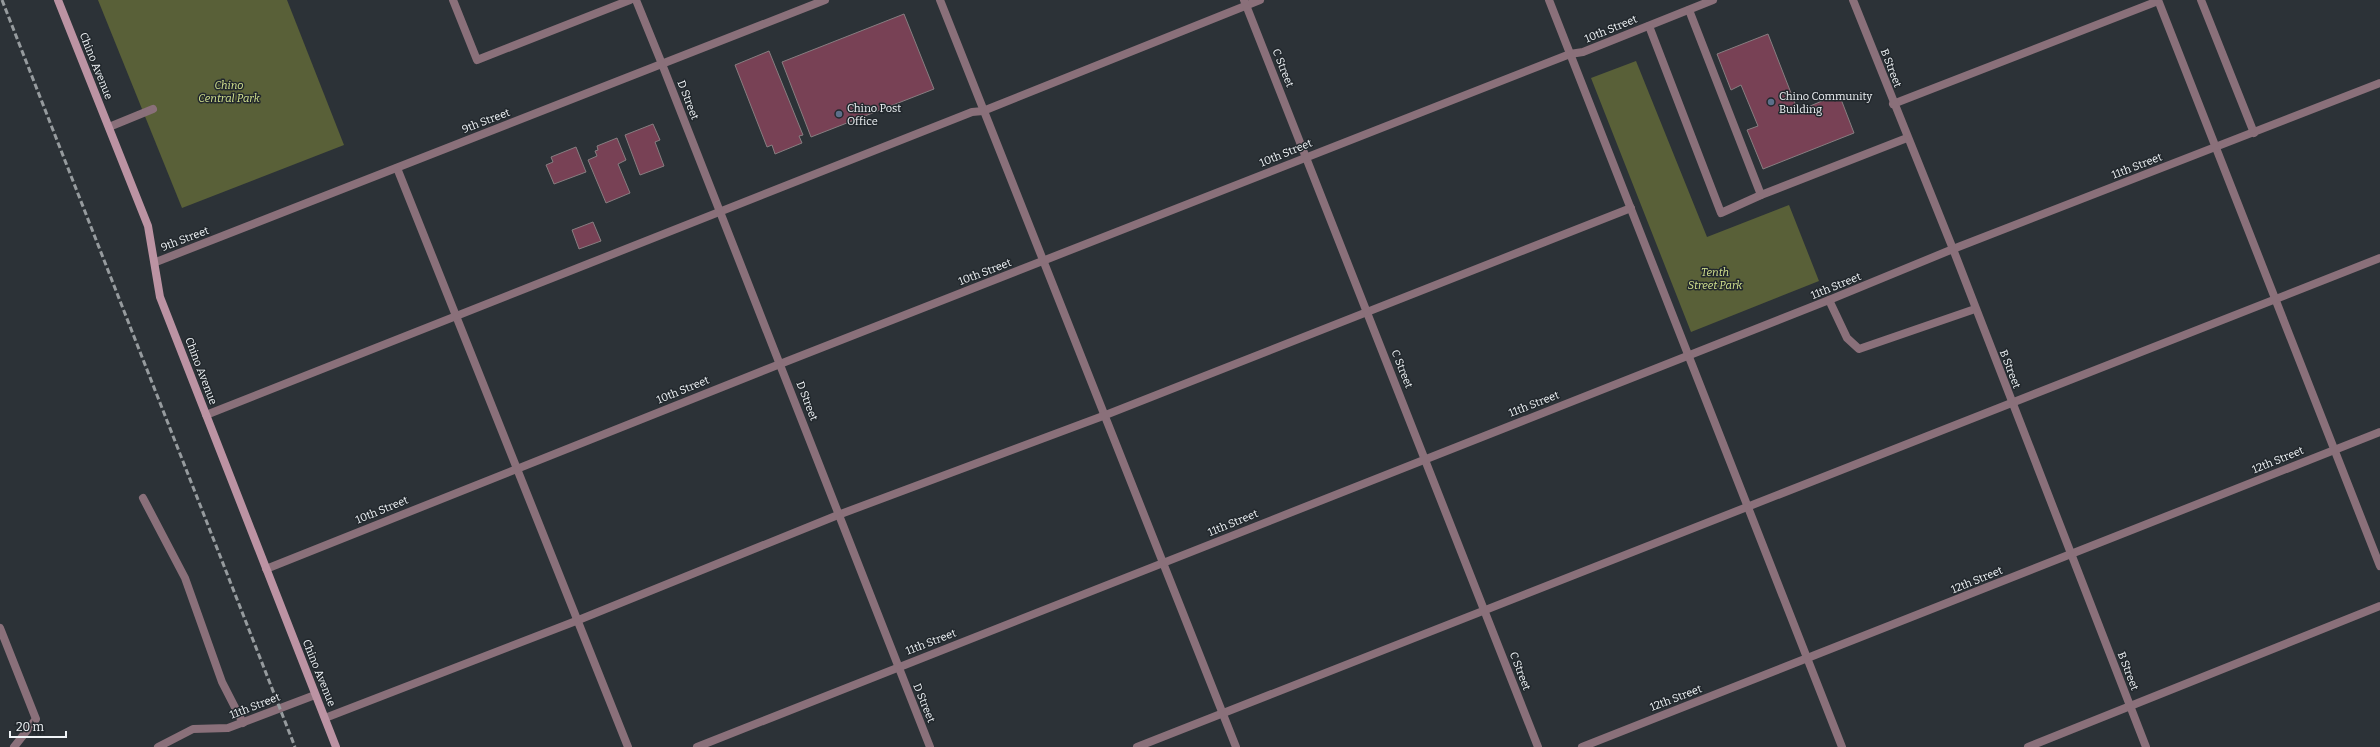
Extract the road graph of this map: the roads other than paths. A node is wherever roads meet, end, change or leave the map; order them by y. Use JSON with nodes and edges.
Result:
{"nodes":[{"id":1,"x":58,"y":0,"type":"edge"},
{"id":2,"x":453,"y":0,"type":"edge"},
{"id":3,"x":630,"y":0,"type":"edge"},
{"id":4,"x":636,"y":0,"type":"edge"},
{"id":5,"x":825,"y":0,"type":"edge"},
{"id":6,"x":940,"y":0,"type":"edge"},
{"id":7,"x":1260,"y":0,"type":"edge"},
{"id":8,"x":1549,"y":0,"type":"edge"},
{"id":9,"x":1713,"y":0,"type":"edge"},
{"id":10,"x":1853,"y":0,"type":"edge"},
{"id":11,"x":2158,"y":0,"type":"edge"},
{"id":12,"x":2201,"y":0,"type":"edge"},
{"id":13,"x":1245,"y":3,"type":"edge"},
{"id":14,"x":1689,"y":10,"type":"junction"},
{"id":15,"x":1649,"y":26,"type":"junction"},
{"id":16,"x":1570,"y":54,"type":"junction"},
{"id":17,"x":662,"y":64,"type":"junction"},
{"id":18,"x":2380,"y":83,"type":"edge"},
{"id":19,"x":1893,"y":104,"type":"junction"},
{"id":20,"x":153,"y":109,"type":"dead end"},
{"id":21,"x":983,"y":111,"type":"junction"},
{"id":22,"x":109,"y":127,"type":"junction"},
{"id":23,"x":2254,"y":133,"type":"junction"},
{"id":24,"x":1907,"y":138,"type":"junction"},
{"id":25,"x":2216,"y":148,"type":"junction"},
{"id":26,"x":1306,"y":157,"type":"junction"},
{"id":27,"x":396,"y":168,"type":"junction"},
{"id":28,"x":1761,"y":195,"type":"junction"},
{"id":29,"x":1631,"y":208,"type":"junction"},
{"id":30,"x":720,"y":213,"type":"junction"},
{"id":31,"x":1953,"y":250,"type":"junction"},
{"id":32,"x":2380,"y":258,"type":"edge"},
{"id":33,"x":1044,"y":261,"type":"junction"},
{"id":34,"x":156,"y":262,"type":"junction"},
{"id":35,"x":2275,"y":298,"type":"junction"},
{"id":36,"x":1829,"y":300,"type":"junction"},
{"id":37,"x":1975,"y":309,"type":"junction"},
{"id":38,"x":1367,"y":312,"type":"junction"},
{"id":39,"x":457,"y":314,"type":"junction"},
{"id":40,"x":1688,"y":355,"type":"junction"},
{"id":41,"x":780,"y":364,"type":"junction"},
{"id":42,"x":2011,"y":403,"type":"junction"},
{"id":43,"x":206,"y":415,"type":"junction"},
{"id":44,"x":1103,"y":416,"type":"junction"},
{"id":45,"x":2380,"y":432,"type":"edge"},
{"id":46,"x":2334,"y":450,"type":"junction"},
{"id":47,"x":1426,"y":458,"type":"junction"},
{"id":48,"x":517,"y":468,"type":"junction"},
{"id":49,"x":143,"y":498,"type":"dead end"},
{"id":50,"x":1748,"y":507,"type":"junction"},
{"id":51,"x":838,"y":514,"type":"junction"},
{"id":52,"x":2071,"y":555,"type":"junction"},
{"id":53,"x":1163,"y":562,"type":"junction"},
{"id":54,"x":2380,"y":566,"type":"edge"},
{"id":55,"x":266,"y":569,"type":"junction"},
{"id":56,"x":2380,"y":606,"type":"edge"},
{"id":57,"x":1485,"y":610,"type":"junction"},
{"id":58,"x":576,"y":621,"type":"junction"},
{"id":59,"x":0,"y":628,"type":"edge"},
{"id":60,"x":1808,"y":658,"type":"junction"},
{"id":61,"x":898,"y":666,"type":"junction"},
{"id":62,"x":315,"y":695,"type":"junction"},
{"id":63,"x":2130,"y":708,"type":"junction"},
{"id":64,"x":1223,"y":714,"type":"junction"},
{"id":65,"x":325,"y":718,"type":"junction"},
{"id":66,"x":242,"y":723,"type":"junction"},
{"id":67,"x":14,"y":747,"type":"edge"},
{"id":68,"x":158,"y":747,"type":"edge"},
{"id":69,"x":336,"y":747,"type":"edge"},
{"id":70,"x":628,"y":747,"type":"edge"},
{"id":71,"x":697,"y":747,"type":"edge"},
{"id":72,"x":930,"y":747,"type":"edge"},
{"id":73,"x":1137,"y":747,"type":"edge"},
{"id":74,"x":1236,"y":747,"type":"edge"},
{"id":75,"x":1538,"y":747,"type":"edge"},
{"id":76,"x":1582,"y":747,"type":"edge"},
{"id":77,"x":1842,"y":747,"type":"edge"},
{"id":78,"x":2028,"y":747,"type":"edge"},
{"id":79,"x":2146,"y":747,"type":"edge"}],
"edges":[{"from":1,"to":22,"type":"main road","name":"Chino Avenue"},
{"from":2,"to":3,"type":"street"},
{"from":4,"to":17,"type":"street","name":"D Street"},
{"from":5,"to":17,"type":"street","name":"9th Street"},
{"from":6,"to":21,"type":"street"},
{"from":7,"to":13,"type":"street"},
{"from":8,"to":16,"type":"street"},
{"from":9,"to":14,"type":"street","name":"10th Street"},
{"from":10,"to":19,"type":"street","name":"B Street"},
{"from":11,"to":19,"type":"street"},
{"from":11,"to":25,"type":"street"},
{"from":12,"to":23,"type":"street"},
{"from":13,"to":21,"type":"street"},
{"from":13,"to":26,"type":"street","name":"C Street"},
{"from":14,"to":15,"type":"street","name":"10th Street"},
{"from":14,"to":28,"type":"street"},
{"from":15,"to":16,"type":"street","name":"10th Street"},
{"from":15,"to":28,"type":"street"},
{"from":16,"to":26,"type":"street","name":"10th Street"},
{"from":16,"to":29,"type":"street"},
{"from":17,"to":27,"type":"street","name":"9th Street"},
{"from":17,"to":30,"type":"street","name":"D Street"},
{"from":18,"to":23,"type":"street","name":"11th Street"},
{"from":19,"to":24,"type":"street","name":"B Street"},
{"from":20,"to":22,"type":"street"},
{"from":21,"to":30,"type":"street"},
{"from":21,"to":33,"type":"street"},
{"from":22,"to":34,"type":"main road","name":"Chino Avenue"},
{"from":23,"to":25,"type":"street","name":"11th Street"},
{"from":24,"to":28,"type":"street"},
{"from":24,"to":31,"type":"street","name":"B Street"},
{"from":25,"to":31,"type":"street","name":"11th Street"},
{"from":25,"to":35,"type":"street"},
{"from":26,"to":33,"type":"street","name":"10th Street"},
{"from":26,"to":38,"type":"street","name":"C Street"},
{"from":27,"to":34,"type":"street","name":"9th Street"},
{"from":27,"to":39,"type":"street"},
{"from":29,"to":38,"type":"street"},
{"from":29,"to":40,"type":"street"},
{"from":30,"to":39,"type":"street"},
{"from":30,"to":41,"type":"street","name":"D Street"},
{"from":31,"to":36,"type":"street","name":"11th Street"},
{"from":31,"to":37,"type":"street","name":"B Street"},
{"from":32,"to":35,"type":"street"},
{"from":33,"to":41,"type":"street","name":"10th Street"},
{"from":33,"to":44,"type":"street"},
{"from":34,"to":43,"type":"main road","name":"Chino Avenue"},
{"from":35,"to":42,"type":"street"},
{"from":35,"to":46,"type":"street"},
{"from":36,"to":37,"type":"street"},
{"from":36,"to":40,"type":"street","name":"11th Street"},
{"from":37,"to":42,"type":"street","name":"B Street"},
{"from":38,"to":44,"type":"street"},
{"from":38,"to":47,"type":"street","name":"C Street"},
{"from":39,"to":43,"type":"street"},
{"from":39,"to":48,"type":"street"},
{"from":40,"to":47,"type":"street","name":"11th Street"},
{"from":40,"to":50,"type":"street"},
{"from":41,"to":48,"type":"street","name":"10th Street"},
{"from":41,"to":51,"type":"street","name":"D Street"},
{"from":42,"to":50,"type":"street"},
{"from":42,"to":52,"type":"street","name":"B Street"},
{"from":43,"to":55,"type":"main road","name":"Chino Avenue"},
{"from":44,"to":51,"type":"street"},
{"from":44,"to":53,"type":"street"},
{"from":45,"to":46,"type":"street","name":"12th Street"},
{"from":46,"to":52,"type":"street","name":"12th Street"},
{"from":46,"to":54,"type":"street"},
{"from":47,"to":53,"type":"street","name":"11th Street"},
{"from":47,"to":57,"type":"street","name":"C Street"},
{"from":48,"to":55,"type":"street","name":"10th Street"},
{"from":48,"to":58,"type":"street"},
{"from":49,"to":66,"type":"street"},
{"from":50,"to":57,"type":"street"},
{"from":50,"to":60,"type":"street"},
{"from":51,"to":58,"type":"street"},
{"from":51,"to":61,"type":"street","name":"D Street"},
{"from":52,"to":60,"type":"street","name":"12th Street"},
{"from":52,"to":63,"type":"street","name":"B Street"},
{"from":53,"to":61,"type":"street","name":"11th Street"},
{"from":53,"to":64,"type":"street"},
{"from":55,"to":62,"type":"main road","name":"Chino Avenue"},
{"from":56,"to":63,"type":"street"},
{"from":57,"to":64,"type":"street"},
{"from":57,"to":75,"type":"street","name":"C Street"},
{"from":58,"to":65,"type":"street"},
{"from":58,"to":70,"type":"street"},
{"from":59,"to":67,"type":"street"},
{"from":60,"to":76,"type":"street","name":"12th Street"},
{"from":60,"to":77,"type":"street"},
{"from":61,"to":71,"type":"street","name":"11th Street"},
{"from":61,"to":72,"type":"street","name":"D Street"},
{"from":62,"to":65,"type":"main road","name":"Chino Avenue"},
{"from":62,"to":66,"type":"street","name":"11th Street"},
{"from":63,"to":78,"type":"street"},
{"from":63,"to":79,"type":"street","name":"B Street"},
{"from":64,"to":73,"type":"street"},
{"from":64,"to":74,"type":"street"},
{"from":65,"to":69,"type":"main road","name":"Chino Avenue"},
{"from":66,"to":68,"type":"street","name":"11th Street"}]}
